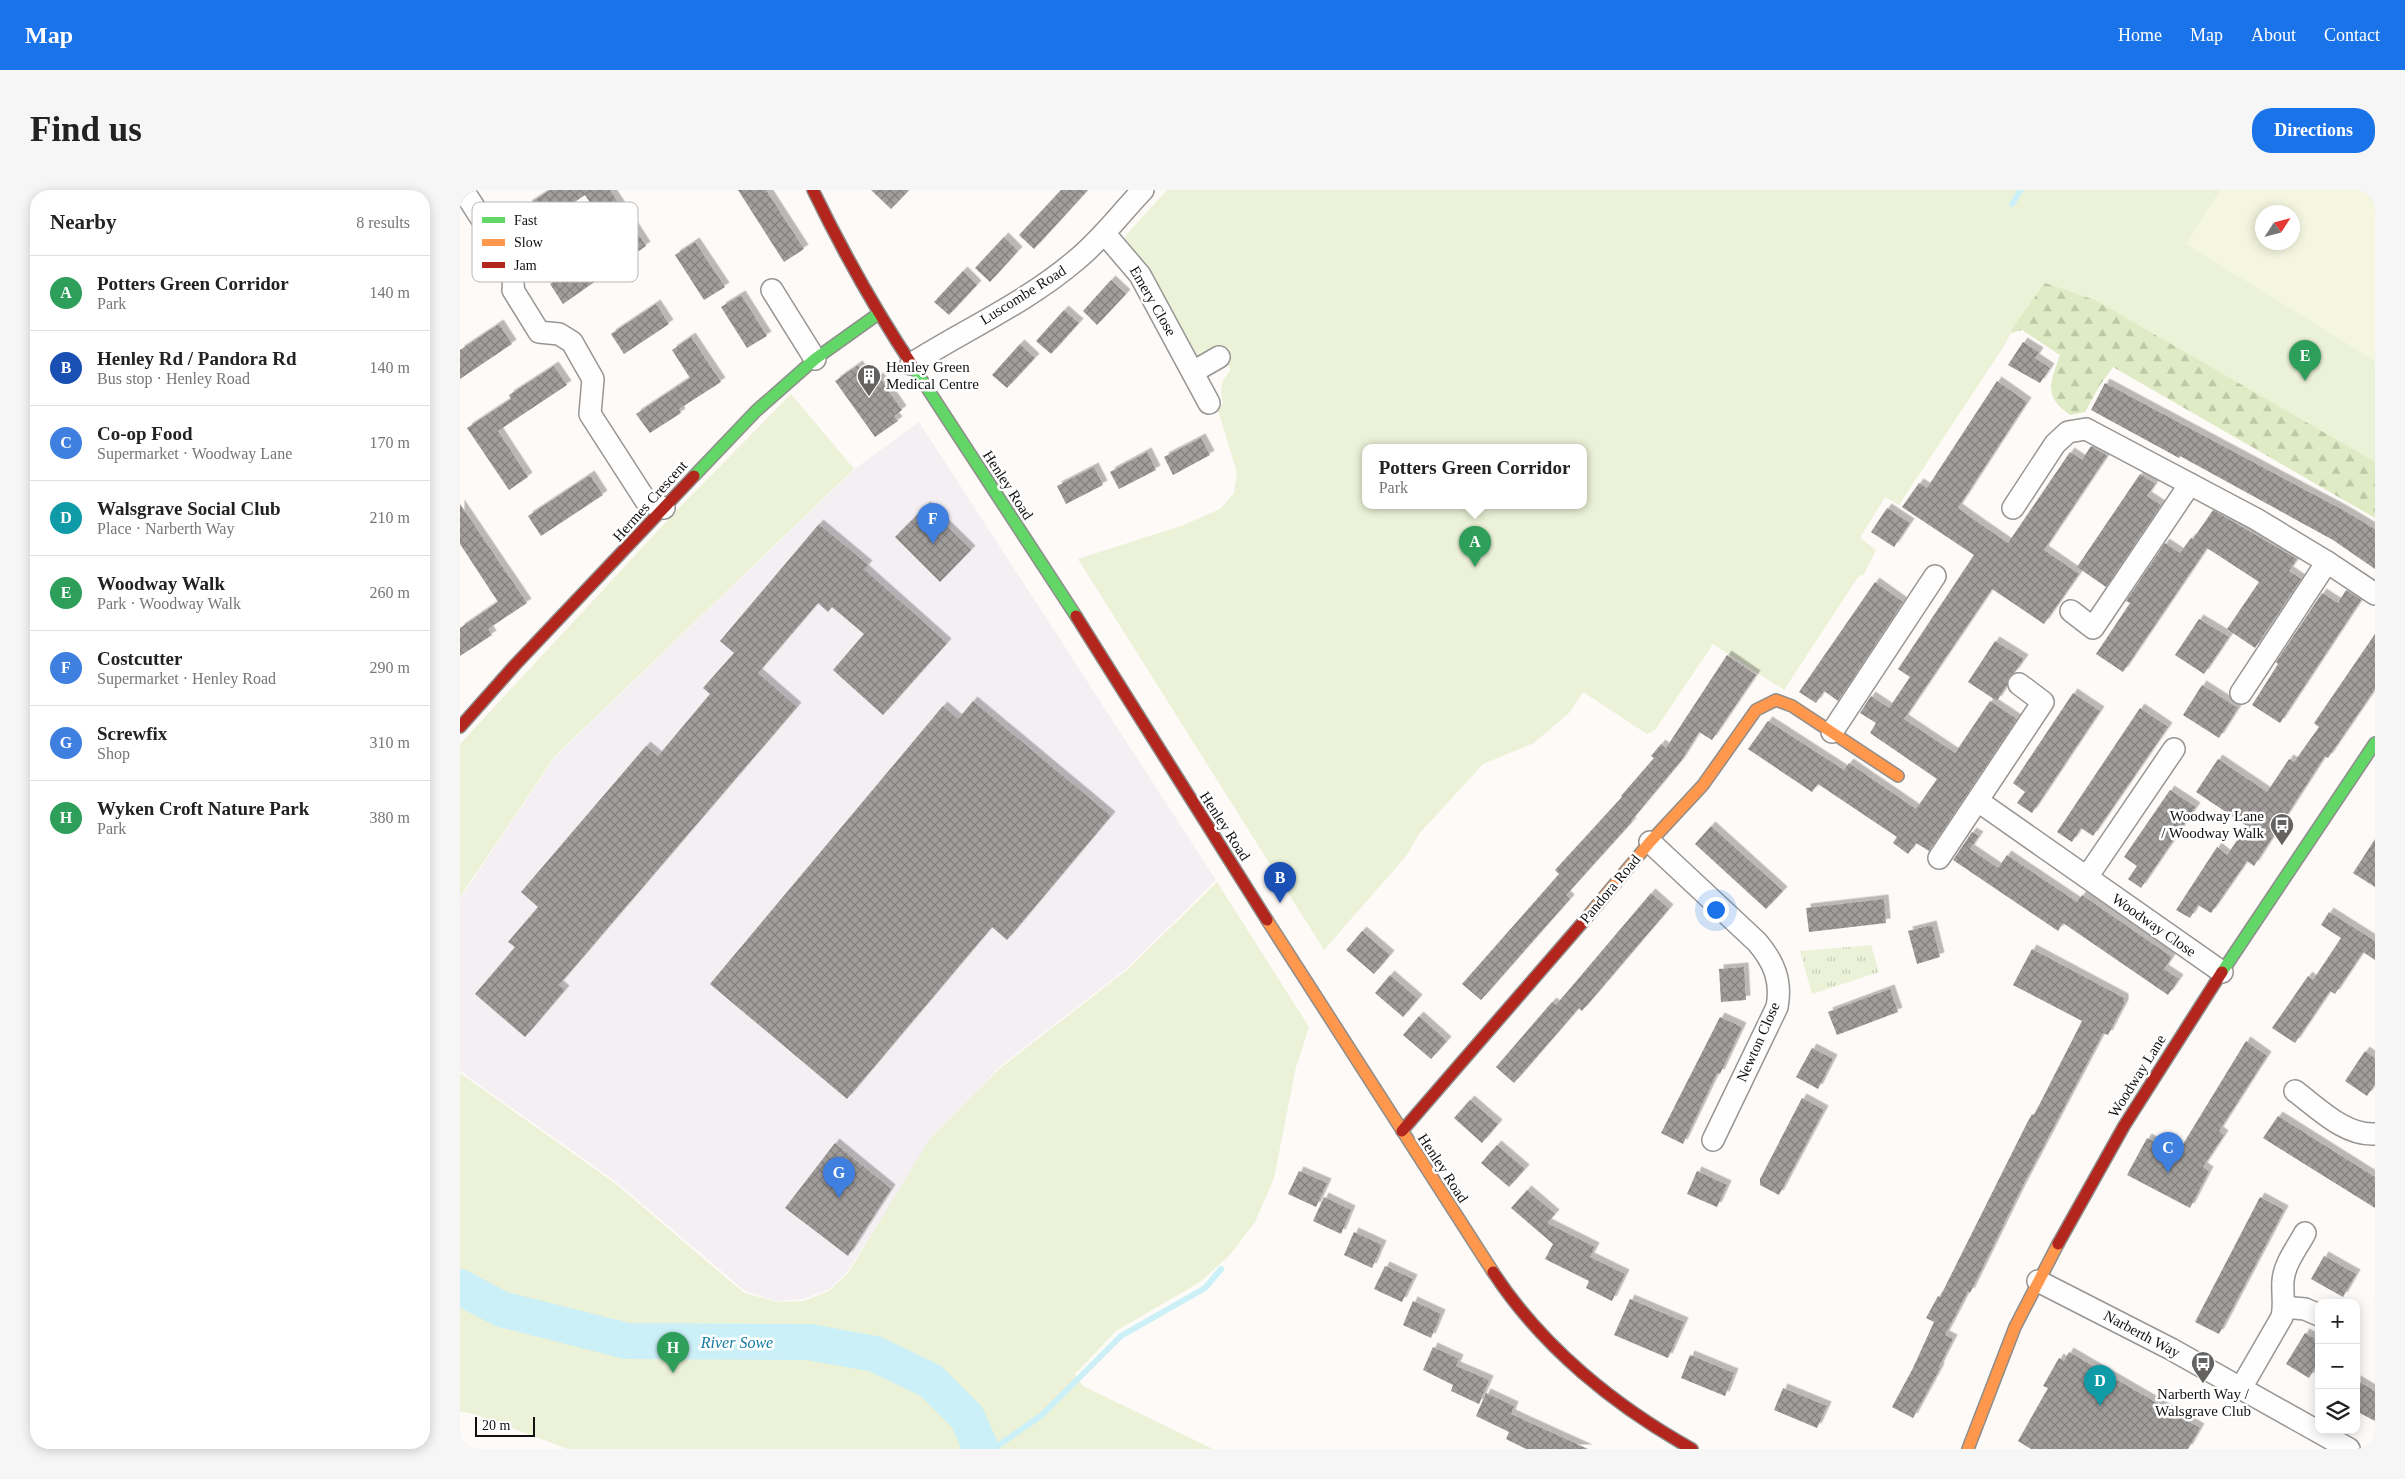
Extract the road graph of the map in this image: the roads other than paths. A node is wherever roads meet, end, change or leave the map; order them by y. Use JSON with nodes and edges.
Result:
{"nodes":[{"id":1,"x":463,"y":190,"type":"edge"},
{"id":2,"x":813,"y":190,"type":"edge"},
{"id":3,"x":1137,"y":192,"type":"edge"},
{"id":4,"x":472,"y":204,"type":"edge"},
{"id":5,"x":1105,"y":234,"type":"junction"},
{"id":6,"x":514,"y":282,"type":"edge"},
{"id":7,"x":772,"y":290,"type":"dead end"},
{"id":8,"x":878,"y":314,"type":"junction"},
{"id":9,"x":1218,"y":357,"type":"dead end"},
{"id":10,"x":815,"y":359,"type":"junction"},
{"id":11,"x":911,"y":364,"type":"junction"},
{"id":12,"x":1193,"y":372,"type":"junction"},
{"id":13,"x":1209,"y":403,"type":"dead end"},
{"id":14,"x":2190,"y":484,"type":"junction"},
{"id":15,"x":664,"y":508,"type":"junction"},
{"id":16,"x":2012,"y":508,"type":"dead end"},
{"id":17,"x":2327,"y":562,"type":"junction"},
{"id":18,"x":1935,"y":576,"type":"dead end"},
{"id":19,"x":2375,"y":594,"type":"edge"},
{"id":20,"x":2071,"y":611,"type":"dead end"},
{"id":21,"x":2019,"y":684,"type":"dead end"},
{"id":22,"x":2241,"y":694,"type":"dead end"},
{"id":23,"x":460,"y":727,"type":"edge"},
{"id":24,"x":1832,"y":732,"type":"junction"},
{"id":25,"x":2375,"y":743,"type":"edge"},
{"id":26,"x":2174,"y":749,"type":"dead end"},
{"id":27,"x":1898,"y":776,"type":"dead end"},
{"id":28,"x":1978,"y":801,"type":"junction"},
{"id":29,"x":1650,"y":842,"type":"junction"},
{"id":30,"x":1939,"y":858,"type":"dead end"},
{"id":31,"x":2087,"y":878,"type":"junction"},
{"id":32,"x":2222,"y":972,"type":"junction"},
{"id":33,"x":2294,"y":1091,"type":"dead end"},
{"id":34,"x":1402,"y":1131,"type":"junction"},
{"id":35,"x":2375,"y":1134,"type":"edge"},
{"id":36,"x":1713,"y":1140,"type":"dead end"},
{"id":37,"x":2305,"y":1233,"type":"dead end"},
{"id":38,"x":2038,"y":1281,"type":"junction"},
{"id":39,"x":2284,"y":1307,"type":"junction"},
{"id":40,"x":2315,"y":1314,"type":"edge"},
{"id":41,"x":2241,"y":1388,"type":"junction"},
{"id":42,"x":1692,"y":1449,"type":"edge"},
{"id":43,"x":1968,"y":1449,"type":"edge"},
{"id":44,"x":2349,"y":1449,"type":"edge"}],
"edges":[{"from":1,"to":4,"type":"street"},
{"from":2,"to":8,"type":"street","name":"Henley Road"},
{"from":3,"to":5,"type":"street","name":"Luscombe Road"},
{"from":5,"to":11,"type":"street","name":"Luscombe Road"},
{"from":5,"to":12,"type":"street","name":"Emery Close"},
{"from":6,"to":15,"type":"street"},
{"from":7,"to":10,"type":"street"},
{"from":8,"to":10,"type":"street","name":"Hermes Crescent"},
{"from":8,"to":11,"type":"street","name":"Henley Road"},
{"from":9,"to":12,"type":"street"},
{"from":10,"to":15,"type":"street","name":"Hermes Crescent"},
{"from":11,"to":34,"type":"street","name":"Henley Road"},
{"from":12,"to":13,"type":"street","name":"Emery Close"},
{"from":14,"to":16,"type":"street"},
{"from":14,"to":17,"type":"street"},
{"from":14,"to":20,"type":"street"},
{"from":15,"to":23,"type":"street","name":"Hermes Crescent"},
{"from":17,"to":19,"type":"street"},
{"from":17,"to":22,"type":"street"},
{"from":18,"to":24,"type":"street"},
{"from":21,"to":28,"type":"street"},
{"from":24,"to":27,"type":"street","name":"Pandora Road"},
{"from":24,"to":29,"type":"street","name":"Pandora Road"},
{"from":25,"to":32,"type":"street","name":"Woodway Lane"},
{"from":26,"to":31,"type":"street"},
{"from":28,"to":30,"type":"street"},
{"from":28,"to":31,"type":"street","name":"Woodway Close"},
{"from":29,"to":34,"type":"street","name":"Pandora Road"},
{"from":29,"to":36,"type":"street","name":"Newton Close"},
{"from":31,"to":32,"type":"street","name":"Woodway Close"},
{"from":32,"to":38,"type":"street","name":"Woodway Lane"},
{"from":33,"to":35,"type":"street"},
{"from":34,"to":42,"type":"street","name":"Henley Road"},
{"from":37,"to":39,"type":"street"},
{"from":38,"to":41,"type":"street","name":"Narberth Way"},
{"from":38,"to":43,"type":"street","name":"Woodway Lane"},
{"from":39,"to":40,"type":"street"},
{"from":39,"to":41,"type":"street"},
{"from":41,"to":44,"type":"street","name":"Narberth Way"}]}
